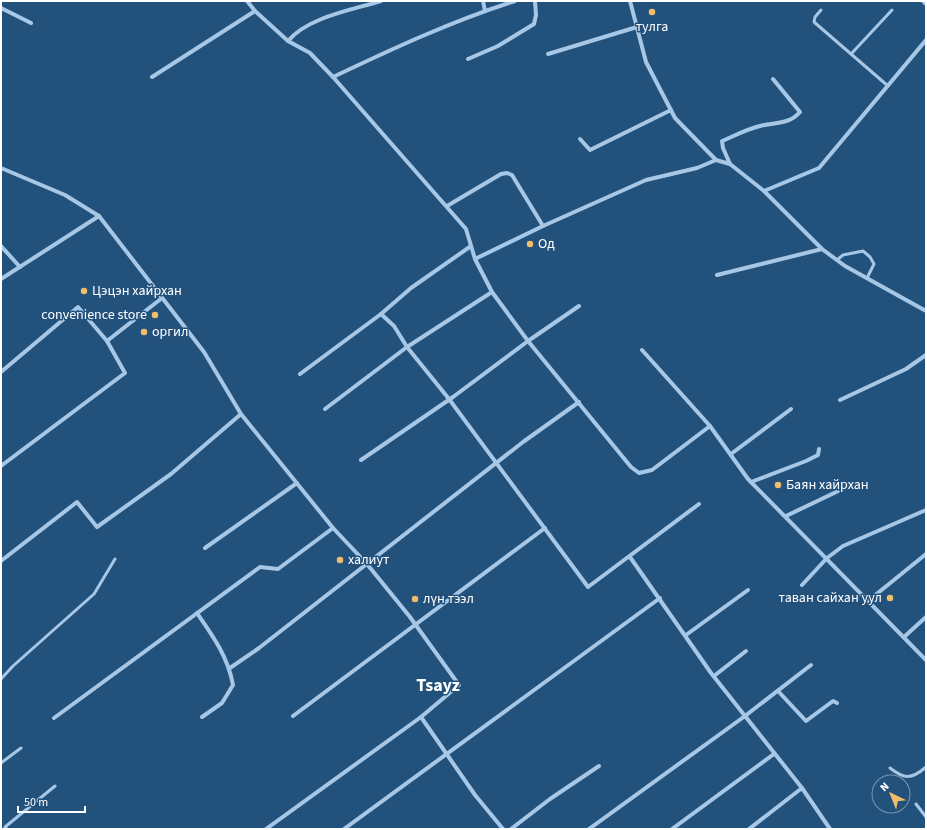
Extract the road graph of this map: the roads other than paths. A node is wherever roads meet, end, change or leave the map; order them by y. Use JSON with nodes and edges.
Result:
{"nodes":[{"id":1,"x":247,"y":1,"type":"edge"},
{"id":2,"x":380,"y":1,"type":"edge"},
{"id":3,"x":483,"y":1,"type":"edge"},
{"id":4,"x":515,"y":1,"type":"edge"},
{"id":5,"x":535,"y":1,"type":"edge"},
{"id":6,"x":630,"y":1,"type":"edge"},
{"id":7,"x":923,"y":1,"type":"edge"},
{"id":8,"x":926,"y":4,"type":"edge"},
{"id":9,"x":1,"y":8,"type":"edge"},
{"id":10,"x":821,"y":10,"type":"dead end"},
{"id":11,"x":892,"y":10,"type":"dead end"},
{"id":12,"x":255,"y":11,"type":"junction"},
{"id":13,"x":485,"y":11,"type":"junction"},
{"id":14,"x":31,"y":23,"type":"dead end"},
{"id":15,"x":637,"y":27,"type":"junction"},
{"id":16,"x":926,"y":40,"type":"edge"},
{"id":17,"x":288,"y":41,"type":"junction"},
{"id":18,"x":852,"y":53,"type":"junction"},
{"id":19,"x":548,"y":54,"type":"dead end"},
{"id":20,"x":468,"y":58,"type":"dead end"},
{"id":21,"x":152,"y":77,"type":"dead end"},
{"id":22,"x":333,"y":77,"type":"junction"},
{"id":23,"x":773,"y":79,"type":"dead end"},
{"id":24,"x":888,"y":86,"type":"junction"},
{"id":25,"x":671,"y":110,"type":"junction"},
{"id":26,"x":580,"y":139,"type":"dead end"},
{"id":27,"x":716,"y":160,"type":"junction"},
{"id":28,"x":730,"y":164,"type":"junction"},
{"id":29,"x":1,"y":168,"type":"edge"},
{"id":30,"x":764,"y":191,"type":"junction"},
{"id":31,"x":447,"y":206,"type":"junction"},
{"id":32,"x":99,"y":216,"type":"junction"},
{"id":33,"x":543,"y":226,"type":"junction"},
{"id":34,"x":1,"y":246,"type":"edge"},
{"id":35,"x":471,"y":246,"type":"junction"},
{"id":36,"x":822,"y":250,"type":"junction"},
{"id":37,"x":475,"y":259,"type":"junction"},
{"id":38,"x":837,"y":260,"type":"junction"},
{"id":39,"x":20,"y":267,"type":"junction"},
{"id":40,"x":717,"y":275,"type":"dead end"},
{"id":41,"x":867,"y":278,"type":"junction"},
{"id":42,"x":1,"y":279,"type":"edge"},
{"id":43,"x":492,"y":292,"type":"junction"},
{"id":44,"x":162,"y":298,"type":"junction"},
{"id":45,"x":579,"y":306,"type":"dead end"},
{"id":46,"x":926,"y":311,"type":"edge"},
{"id":47,"x":381,"y":314,"type":"junction"},
{"id":48,"x":107,"y":341,"type":"junction"},
{"id":49,"x":528,"y":341,"type":"junction"},
{"id":50,"x":407,"y":347,"type":"junction"},
{"id":51,"x":642,"y":350,"type":"dead end"},
{"id":52,"x":926,"y":355,"type":"edge"},
{"id":53,"x":1,"y":372,"type":"edge"},
{"id":54,"x":300,"y":374,"type":"dead end"},
{"id":55,"x":449,"y":399,"type":"junction"},
{"id":56,"x":840,"y":400,"type":"dead end"},
{"id":57,"x":579,"y":402,"type":"junction"},
{"id":58,"x":325,"y":408,"type":"dead end"},
{"id":59,"x":791,"y":409,"type":"dead end"},
{"id":60,"x":241,"y":414,"type":"junction"},
{"id":61,"x":710,"y":426,"type":"junction"},
{"id":62,"x":819,"y":449,"type":"dead end"},
{"id":63,"x":731,"y":454,"type":"junction"},
{"id":64,"x":362,"y":460,"type":"dead end"},
{"id":65,"x":496,"y":463,"type":"junction"},
{"id":66,"x":1,"y":466,"type":"edge"},
{"id":67,"x":751,"y":482,"type":"junction"},
{"id":68,"x":297,"y":483,"type":"junction"},
{"id":69,"x":855,"y":483,"type":"dead end"},
{"id":70,"x":699,"y":504,"type":"dead end"},
{"id":71,"x":926,"y":510,"type":"edge"},
{"id":72,"x":786,"y":516,"type":"junction"},
{"id":73,"x":333,"y":528,"type":"junction"},
{"id":74,"x":544,"y":528,"type":"junction"},
{"id":75,"x":205,"y":548,"type":"dead end"},
{"id":76,"x":926,"y":554,"type":"edge"},
{"id":77,"x":630,"y":557,"type":"junction"},
{"id":78,"x":827,"y":558,"type":"junction"},
{"id":79,"x":115,"y":559,"type":"dead end"},
{"id":80,"x":1,"y":561,"type":"edge"},
{"id":81,"x":367,"y":564,"type":"junction"},
{"id":82,"x":802,"y":585,"type":"dead end"},
{"id":83,"x":748,"y":590,"type":"dead end"},
{"id":84,"x":660,"y":598,"type":"junction"},
{"id":85,"x":868,"y":601,"type":"junction"},
{"id":86,"x":197,"y":613,"type":"junction"},
{"id":87,"x":926,"y":618,"type":"edge"},
{"id":88,"x":416,"y":624,"type":"junction"},
{"id":89,"x":686,"y":635,"type":"junction"},
{"id":90,"x":904,"y":637,"type":"junction"},
{"id":91,"x":746,"y":651,"type":"dead end"},
{"id":92,"x":926,"y":660,"type":"edge"},
{"id":93,"x":811,"y":665,"type":"dead end"},
{"id":94,"x":230,"y":668,"type":"junction"},
{"id":95,"x":714,"y":676,"type":"junction"},
{"id":96,"x":1,"y":679,"type":"edge"},
{"id":97,"x":778,"y":690,"type":"junction"},
{"id":98,"x":837,"y":703,"type":"dead end"},
{"id":99,"x":293,"y":716,"type":"dead end"},
{"id":100,"x":745,"y":716,"type":"junction"},
{"id":101,"x":202,"y":717,"type":"dead end"},
{"id":102,"x":421,"y":717,"type":"junction"},
{"id":103,"x":54,"y":718,"type":"dead end"},
{"id":104,"x":21,"y":748,"type":"dead end"},
{"id":105,"x":447,"y":753,"type":"junction"},
{"id":106,"x":774,"y":754,"type":"junction"},
{"id":107,"x":1,"y":763,"type":"edge"},
{"id":108,"x":599,"y":766,"type":"dead end"},
{"id":109,"x":926,"y":767,"type":"edge"},
{"id":110,"x":890,"y":768,"type":"dead end"},
{"id":111,"x":55,"y":786,"type":"dead end"},
{"id":112,"x":802,"y":788,"type":"junction"},
{"id":113,"x":916,"y":804,"type":"dead end"},
{"id":114,"x":926,"y":817,"type":"edge"},
{"id":115,"x":7,"y":829,"type":"edge"},
{"id":116,"x":266,"y":829,"type":"edge"},
{"id":117,"x":344,"y":829,"type":"edge"},
{"id":118,"x":503,"y":829,"type":"edge"},
{"id":119,"x":511,"y":829,"type":"edge"},
{"id":120,"x":589,"y":829,"type":"edge"},
{"id":121,"x":672,"y":829,"type":"edge"},
{"id":122,"x":749,"y":829,"type":"edge"},
{"id":123,"x":830,"y":829,"type":"edge"}],
"edges":[{"from":1,"to":12,"type":"street"},
{"from":2,"to":17,"type":"street"},
{"from":3,"to":13,"type":"street"},
{"from":4,"to":13,"type":"street"},
{"from":5,"to":20,"type":"street"},
{"from":6,"to":15,"type":"street"},
{"from":7,"to":8,"type":"street"},
{"from":9,"to":14,"type":"street"},
{"from":10,"to":18,"type":"lane"},
{"from":11,"to":18,"type":"lane"},
{"from":12,"to":17,"type":"street"},
{"from":12,"to":21,"type":"street"},
{"from":13,"to":22,"type":"street"},
{"from":15,"to":19,"type":"street"},
{"from":15,"to":25,"type":"street"},
{"from":16,"to":24,"type":"street"},
{"from":17,"to":22,"type":"street"},
{"from":18,"to":24,"type":"lane"},
{"from":22,"to":31,"type":"street"},
{"from":23,"to":28,"type":"street"},
{"from":24,"to":30,"type":"street"},
{"from":25,"to":26,"type":"street"},
{"from":25,"to":27,"type":"street"},
{"from":27,"to":28,"type":"street"},
{"from":27,"to":33,"type":"street"},
{"from":28,"to":30,"type":"street"},
{"from":29,"to":32,"type":"street"},
{"from":30,"to":36,"type":"street"},
{"from":31,"to":33,"type":"street"},
{"from":31,"to":35,"type":"street"},
{"from":32,"to":39,"type":"street"},
{"from":32,"to":44,"type":"street"},
{"from":33,"to":37,"type":"street"},
{"from":34,"to":39,"type":"street"},
{"from":35,"to":37,"type":"street"},
{"from":35,"to":47,"type":"street"},
{"from":36,"to":38,"type":"street"},
{"from":36,"to":40,"type":"street"},
{"from":37,"to":43,"type":"street"},
{"from":38,"to":41,"type":"street"},
{"from":38,"to":41,"type":"lane"},
{"from":39,"to":42,"type":"street"},
{"from":41,"to":46,"type":"street"},
{"from":43,"to":49,"type":"street"},
{"from":43,"to":50,"type":"street"},
{"from":44,"to":48,"type":"street"},
{"from":44,"to":60,"type":"street"},
{"from":45,"to":49,"type":"street"},
{"from":47,"to":50,"type":"street"},
{"from":47,"to":54,"type":"street"},
{"from":48,"to":53,"type":"street"},
{"from":48,"to":66,"type":"street"},
{"from":49,"to":55,"type":"street"},
{"from":49,"to":57,"type":"street"},
{"from":50,"to":55,"type":"street"},
{"from":50,"to":58,"type":"street"},
{"from":51,"to":61,"type":"street"},
{"from":52,"to":56,"type":"street"},
{"from":55,"to":64,"type":"street"},
{"from":55,"to":65,"type":"street"},
{"from":57,"to":61,"type":"street"},
{"from":57,"to":65,"type":"street"},
{"from":59,"to":63,"type":"street"},
{"from":60,"to":68,"type":"street"},
{"from":60,"to":80,"type":"street"},
{"from":61,"to":63,"type":"street"},
{"from":62,"to":67,"type":"street"},
{"from":63,"to":67,"type":"street"},
{"from":65,"to":74,"type":"street"},
{"from":65,"to":81,"type":"street"},
{"from":67,"to":72,"type":"street"},
{"from":68,"to":73,"type":"street"},
{"from":68,"to":75,"type":"street"},
{"from":69,"to":72,"type":"street"},
{"from":70,"to":77,"type":"street"},
{"from":71,"to":78,"type":"street"},
{"from":72,"to":78,"type":"street"},
{"from":73,"to":81,"type":"street"},
{"from":73,"to":86,"type":"street"},
{"from":74,"to":77,"type":"street"},
{"from":74,"to":88,"type":"street"},
{"from":76,"to":85,"type":"street"},
{"from":77,"to":84,"type":"street"},
{"from":78,"to":82,"type":"street"},
{"from":78,"to":85,"type":"street"},
{"from":79,"to":96,"type":"lane"},
{"from":81,"to":88,"type":"street"},
{"from":81,"to":94,"type":"street"},
{"from":83,"to":89,"type":"street"},
{"from":84,"to":89,"type":"street"},
{"from":84,"to":105,"type":"street"},
{"from":85,"to":90,"type":"street"},
{"from":86,"to":94,"type":"street"},
{"from":86,"to":103,"type":"street"},
{"from":87,"to":90,"type":"street"},
{"from":88,"to":99,"type":"street"},
{"from":88,"to":102,"type":"street"},
{"from":89,"to":95,"type":"street"},
{"from":90,"to":92,"type":"street"},
{"from":91,"to":95,"type":"street"},
{"from":93,"to":97,"type":"street"},
{"from":94,"to":101,"type":"street"},
{"from":95,"to":100,"type":"street"},
{"from":97,"to":98,"type":"street"},
{"from":97,"to":100,"type":"street"},
{"from":100,"to":106,"type":"street"},
{"from":100,"to":120,"type":"street"},
{"from":102,"to":105,"type":"street"},
{"from":102,"to":116,"type":"street"},
{"from":104,"to":107,"type":"lane"},
{"from":105,"to":117,"type":"street"},
{"from":105,"to":118,"type":"street"},
{"from":106,"to":112,"type":"street"},
{"from":106,"to":121,"type":"street"},
{"from":108,"to":119,"type":"street"},
{"from":109,"to":110,"type":"lane"},
{"from":111,"to":115,"type":"lane"},
{"from":112,"to":122,"type":"street"},
{"from":112,"to":123,"type":"street"},
{"from":113,"to":114,"type":"lane"}]}
